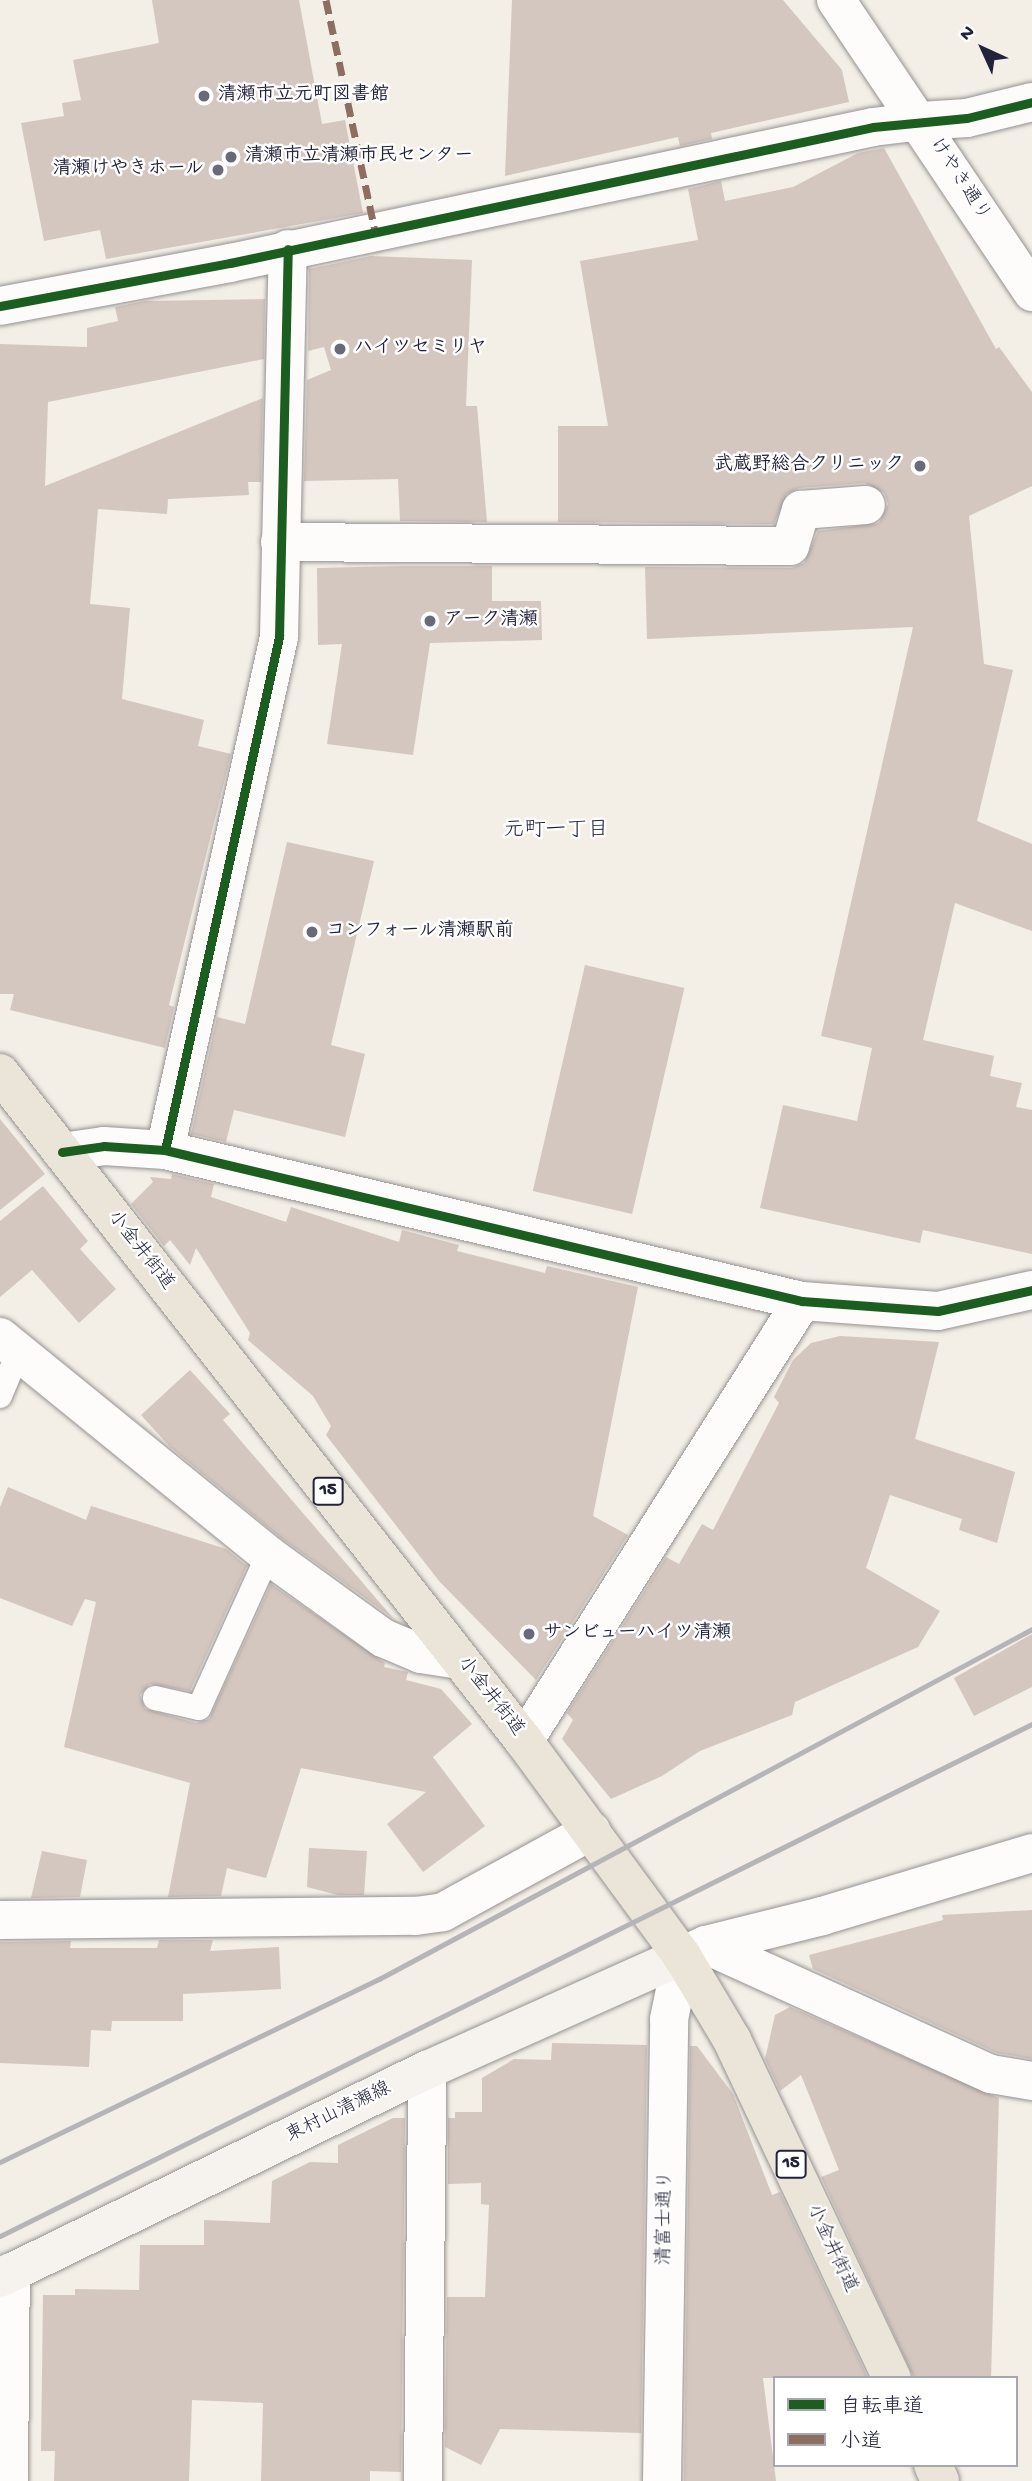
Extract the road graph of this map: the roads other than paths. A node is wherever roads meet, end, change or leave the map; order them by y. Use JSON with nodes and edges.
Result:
{"nodes":[{"id":1,"x":836,"y":0,"type":"edge"},
{"id":2,"x":1032,"y":102,"type":"edge"},
{"id":3,"x":921,"y":121,"type":"junction"},
{"id":4,"x":288,"y":249,"type":"junction"},
{"id":5,"x":1032,"y":292,"type":"edge"},
{"id":6,"x":0,"y":306,"type":"edge"},
{"id":7,"x":866,"y":505,"type":"dead end"},
{"id":8,"x":280,"y":542,"type":"junction"},
{"id":9,"x":0,"y":1073,"type":"edge"},
{"id":10,"x":165,"y":1150,"type":"junction"},
{"id":11,"x":62,"y":1152,"type":"junction"},
{"id":12,"x":1032,"y":1290,"type":"edge"},
{"id":13,"x":802,"y":1301,"type":"junction"},
{"id":14,"x":9,"y":1345,"type":"edge"},
{"id":15,"x":0,"y":1396,"type":"edge"},
{"id":16,"x":268,"y":1555,"type":"junction"},
{"id":17,"x":460,"y":1660,"type":"junction"},
{"id":18,"x":155,"y":1698,"type":"dead end"},
{"id":19,"x":524,"y":1741,"type":"junction"},
{"id":20,"x":591,"y":1831,"type":"junction"},
{"id":21,"x":1032,"y":1853,"type":"edge"},
{"id":22,"x":0,"y":1920,"type":"edge"},
{"id":23,"x":694,"y":1950,"type":"junction"},
{"id":24,"x":427,"y":2070,"type":"junction"},
{"id":25,"x":1032,"y":2081,"type":"edge"},
{"id":26,"x":6,"y":2275,"type":"edge"},
{"id":27,"x":890,"y":2376,"type":"edge"},
{"id":28,"x":9,"y":2481,"type":"edge"},
{"id":29,"x":423,"y":2481,"type":"edge"},
{"id":30,"x":662,"y":2481,"type":"edge"}],
"edges":[{"from":1,"to":3,"type":"street","name":"けやき通り"},
{"from":2,"to":3,"type":"street"},
{"from":3,"to":4,"type":"street"},
{"from":3,"to":5,"type":"street","name":"けやき通り"},
{"from":4,"to":6,"type":"street"},
{"from":4,"to":8,"type":"street"},
{"from":7,"to":8,"type":"street"},
{"from":8,"to":10,"type":"street"},
{"from":9,"to":11,"type":"main road","name":"小金井街道","number":"15"},
{"from":10,"to":11,"type":"street"},
{"from":10,"to":13,"type":"street"},
{"from":11,"to":17,"type":"main road","name":"小金井街道","number":"15"},
{"from":12,"to":13,"type":"street"},
{"from":13,"to":19,"type":"street"},
{"from":14,"to":15,"type":"lane"},
{"from":14,"to":16,"type":"street"},
{"from":16,"to":17,"type":"street"},
{"from":16,"to":18,"type":"lane"},
{"from":17,"to":19,"type":"main road","name":"小金井街道","number":"15"},
{"from":19,"to":20,"type":"main road","name":"小金井街道","number":"15"},
{"from":20,"to":22,"type":"street"},
{"from":20,"to":23,"type":"main road","name":"小金井街道","number":"15"},
{"from":21,"to":23,"type":"street"},
{"from":23,"to":24,"type":"main road","name":"東村山清瀬線"},
{"from":23,"to":25,"type":"street"},
{"from":23,"to":27,"type":"main road","name":"小金井街道","number":"15"},
{"from":23,"to":30,"type":"street","name":"清富士通り"},
{"from":24,"to":26,"type":"main road","name":"東村山清瀬線"},
{"from":24,"to":29,"type":"street"},
{"from":26,"to":28,"type":"street"}]}
